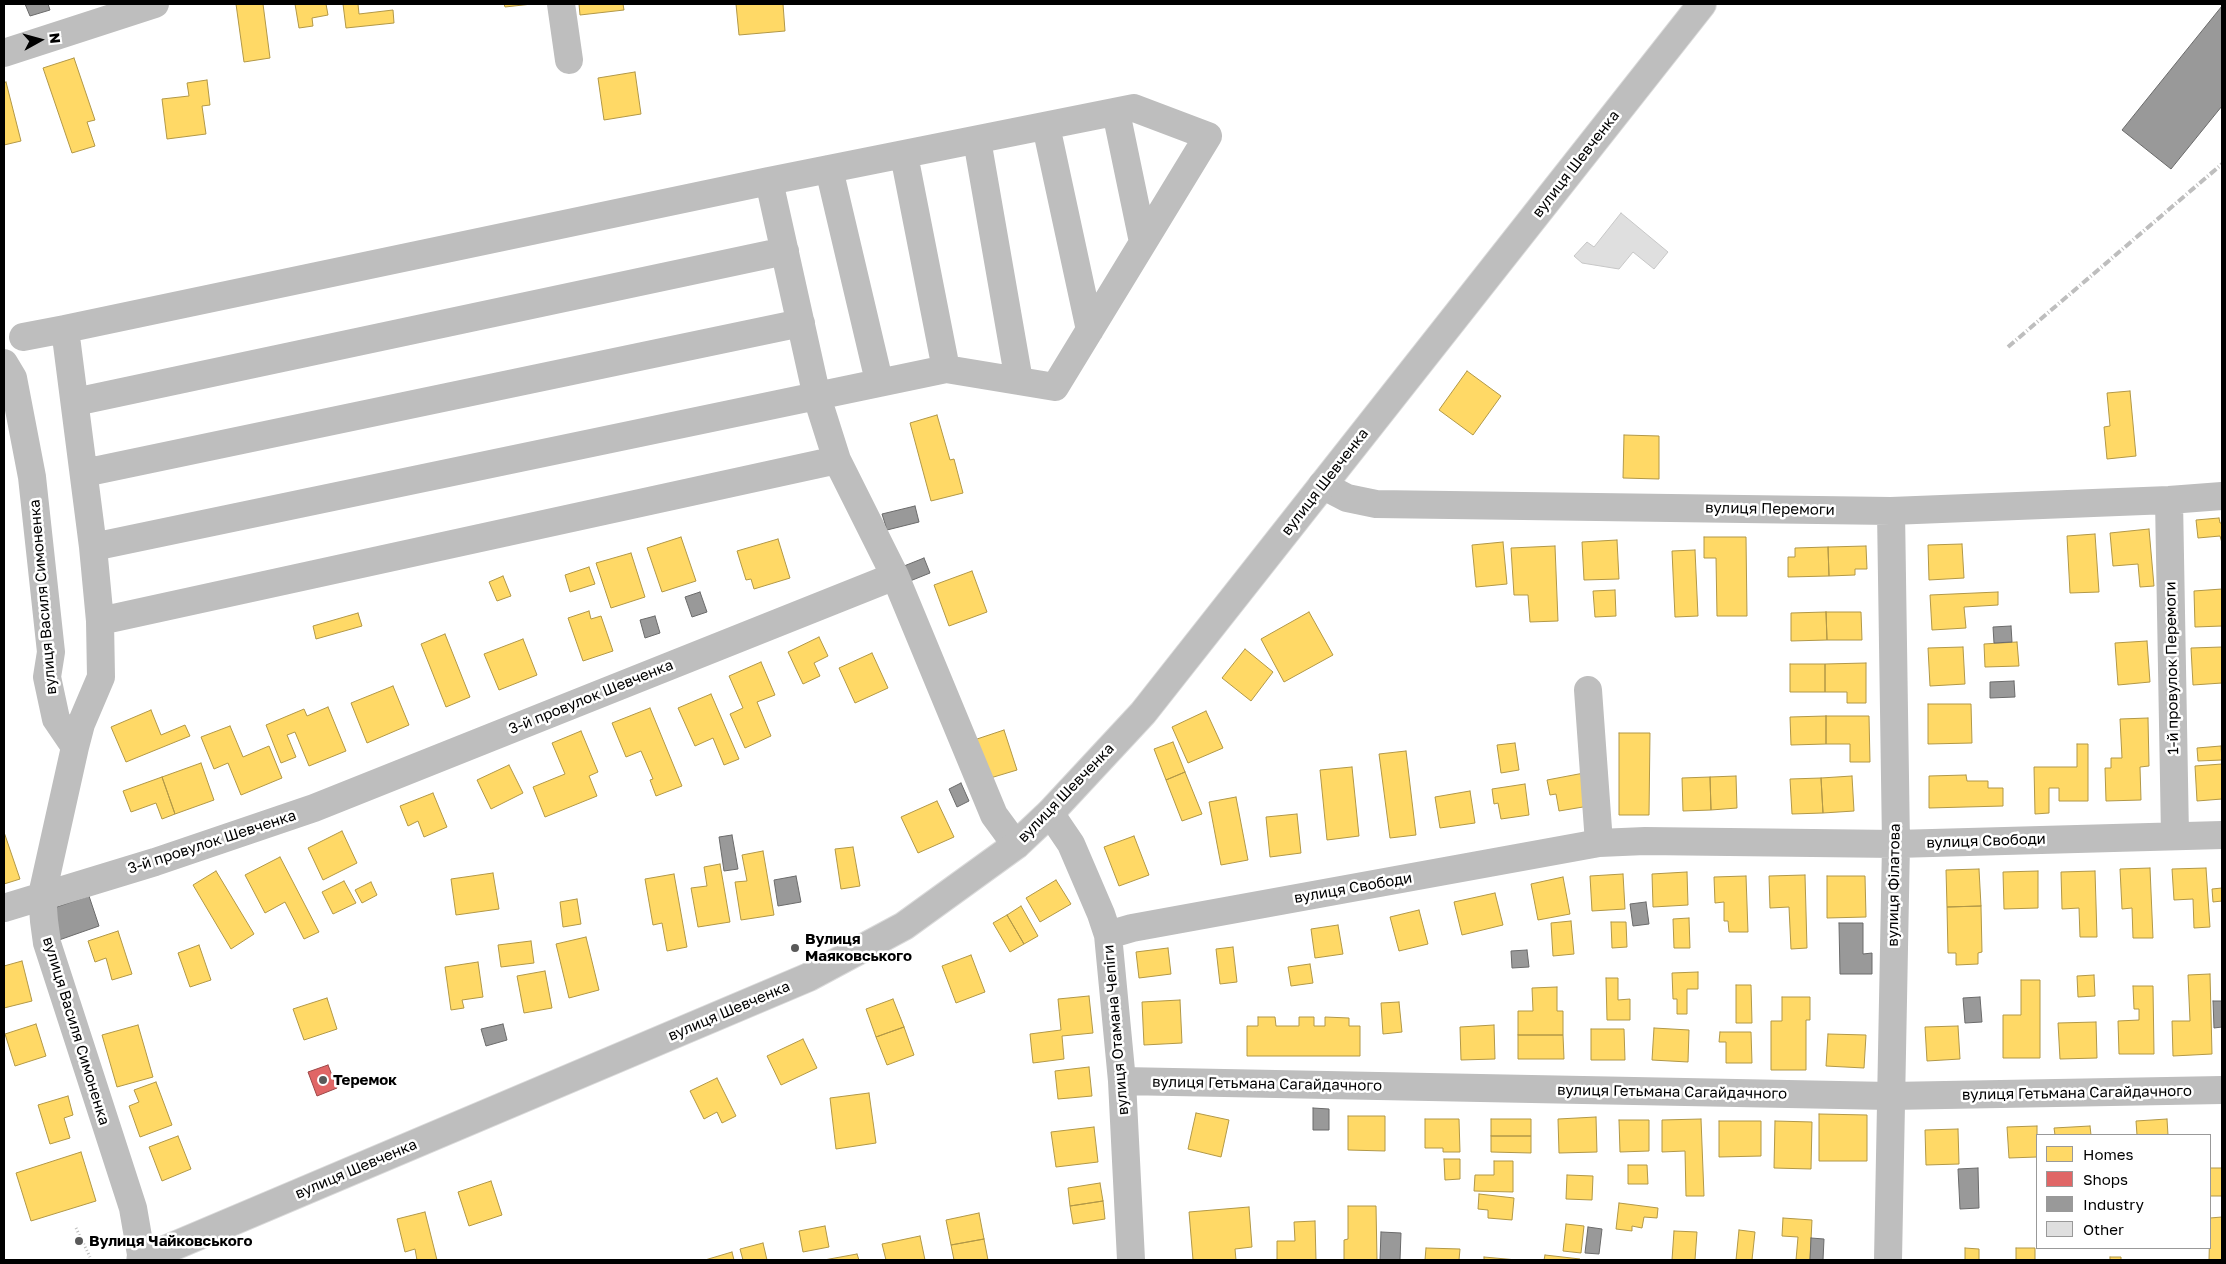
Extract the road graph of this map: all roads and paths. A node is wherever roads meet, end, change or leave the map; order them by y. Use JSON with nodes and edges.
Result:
{"nodes":[{"id":1,"x":155,"y":4,"type":"edge"},
{"id":2,"x":561,"y":4,"type":"edge"},
{"id":3,"x":1702,"y":4,"type":"edge"},
{"id":4,"x":6,"y":46,"type":"edge"},
{"id":5,"x":569,"y":60,"type":"dead end"},
{"id":6,"x":1116,"y":112,"type":"junction"},
{"id":7,"x":1046,"y":126,"type":"junction"},
{"id":8,"x":977,"y":140,"type":"junction"},
{"id":9,"x":904,"y":155,"type":"junction"},
{"id":10,"x":830,"y":169,"type":"junction"},
{"id":11,"x":769,"y":181,"type":"junction"},
{"id":12,"x":1143,"y":242,"type":"junction"},
{"id":13,"x":785,"y":251,"type":"junction"},
{"id":14,"x":801,"y":323,"type":"junction"},
{"id":15,"x":65,"y":329,"type":"junction"},
{"id":16,"x":1090,"y":330,"type":"junction"},
{"id":17,"x":23,"y":336,"type":"dead end"},
{"id":18,"x":4,"y":363,"type":"edge"},
{"id":19,"x":946,"y":369,"type":"junction"},
{"id":20,"x":879,"y":381,"type":"junction"},
{"id":21,"x":1019,"y":381,"type":"junction"},
{"id":22,"x":817,"y":397,"type":"junction"},
{"id":23,"x":75,"y":402,"type":"junction"},
{"id":24,"x":837,"y":460,"type":"junction"},
{"id":25,"x":84,"y":473,"type":"junction"},
{"id":26,"x":1322,"y":485,"type":"junction"},
{"id":27,"x":2222,"y":496,"type":"edge"},
{"id":28,"x":2169,"y":500,"type":"junction"},
{"id":29,"x":1891,"y":510,"type":"junction"},
{"id":30,"x":93,"y":547,"type":"junction"},
{"id":31,"x":895,"y":576,"type":"junction"},
{"id":32,"x":100,"y":621,"type":"junction"},
{"id":33,"x":1588,"y":690,"type":"dead end"},
{"id":34,"x":75,"y":748,"type":"junction"},
{"id":35,"x":1050,"y":813,"type":"junction"},
{"id":36,"x":2222,"y":835,"type":"edge"},
{"id":37,"x":2176,"y":836,"type":"junction"},
{"id":38,"x":1599,"y":843,"type":"junction"},
{"id":39,"x":1896,"y":844,"type":"junction"},
{"id":40,"x":1016,"y":845,"type":"junction"},
{"id":41,"x":42,"y":895,"type":"junction"},
{"id":42,"x":4,"y":908,"type":"edge"},
{"id":43,"x":1108,"y":935,"type":"junction"},
{"id":44,"x":1122,"y":1081,"type":"junction"},
{"id":45,"x":2222,"y":1090,"type":"edge"},
{"id":46,"x":1890,"y":1096,"type":"junction"},
{"id":47,"x":76,"y":1228,"type":"dead end"},
{"id":48,"x":90,"y":1257,"type":"dead end"},
{"id":49,"x":141,"y":1260,"type":"edge"},
{"id":50,"x":1131,"y":1260,"type":"edge"},
{"id":51,"x":1888,"y":1260,"type":"edge"}],
"edges":[{"from":1,"to":4,"type":"street"},
{"from":2,"to":5,"type":"street"},
{"from":3,"to":26,"type":"street","name":"вулиця Шевченка"},
{"from":6,"to":7,"type":"street"},
{"from":6,"to":12,"type":"street"},
{"from":6,"to":12,"type":"street"},
{"from":7,"to":8,"type":"street"},
{"from":7,"to":16,"type":"street"},
{"from":8,"to":9,"type":"street"},
{"from":8,"to":21,"type":"street"},
{"from":9,"to":10,"type":"street"},
{"from":9,"to":19,"type":"street"},
{"from":10,"to":11,"type":"street"},
{"from":10,"to":20,"type":"street"},
{"from":11,"to":13,"type":"street"},
{"from":11,"to":15,"type":"street"},
{"from":12,"to":16,"type":"street"},
{"from":13,"to":14,"type":"street"},
{"from":13,"to":23,"type":"street"},
{"from":14,"to":22,"type":"street"},
{"from":14,"to":25,"type":"street"},
{"from":15,"to":17,"type":"street"},
{"from":15,"to":23,"type":"street"},
{"from":16,"to":21,"type":"street"},
{"from":18,"to":34,"type":"street","name":"вулиця Василя Симоненка"},
{"from":19,"to":20,"type":"street"},
{"from":19,"to":21,"type":"street"},
{"from":20,"to":22,"type":"street"},
{"from":22,"to":24,"type":"street"},
{"from":22,"to":30,"type":"street"},
{"from":23,"to":25,"type":"street"},
{"from":24,"to":31,"type":"street"},
{"from":24,"to":32,"type":"street"},
{"from":25,"to":30,"type":"street"},
{"from":26,"to":29,"type":"street","name":"вулиця Перемоги"},
{"from":26,"to":35,"type":"street","name":"вулиця Шевченка"},
{"from":27,"to":28,"type":"street","name":"вулиця Перемоги"},
{"from":28,"to":29,"type":"street","name":"вулиця Перемоги"},
{"from":28,"to":37,"type":"street","name":"1-й провулок Перемоги"},
{"from":29,"to":39,"type":"street","name":"вулиця Філатова"},
{"from":30,"to":32,"type":"street"},
{"from":31,"to":40,"type":"street"},
{"from":31,"to":41,"type":"street","name":"3-й провулок Шевченка"},
{"from":32,"to":34,"type":"street"},
{"from":33,"to":38,"type":"street"},
{"from":34,"to":41,"type":"street","name":"вулиця Василя Симоненка"},
{"from":35,"to":40,"type":"street","name":"вулиця Шевченка"},
{"from":35,"to":43,"type":"street","name":"вулиця Отамана Чепіги"},
{"from":36,"to":37,"type":"street","name":"вулиця Свободи"},
{"from":37,"to":39,"type":"street","name":"вулиця Свободи"},
{"from":38,"to":39,"type":"street","name":"вулиця Свободи"},
{"from":38,"to":43,"type":"street","name":"вулиця Свободи"},
{"from":39,"to":46,"type":"street","name":"вулиця Філатова"},
{"from":40,"to":49,"type":"street","name":"вулиця Шевченка"},
{"from":41,"to":42,"type":"street","name":"3-й провулок Шевченка"},
{"from":41,"to":49,"type":"street","name":"вулиця Василя Симоненка"},
{"from":43,"to":44,"type":"street","name":"вулиця Отамана Чепіги"},
{"from":44,"to":46,"type":"street","name":"вулиця Гетьмана Сагайдачного"},
{"from":44,"to":50,"type":"street","name":"вулиця Отамана Чепіги"},
{"from":45,"to":46,"type":"street","name":"вулиця Гетьмана Сагайдачного"},
{"from":46,"to":51,"type":"street","name":"вулиця Філатова"},
{"from":47,"to":48,"type":"path"}]}
